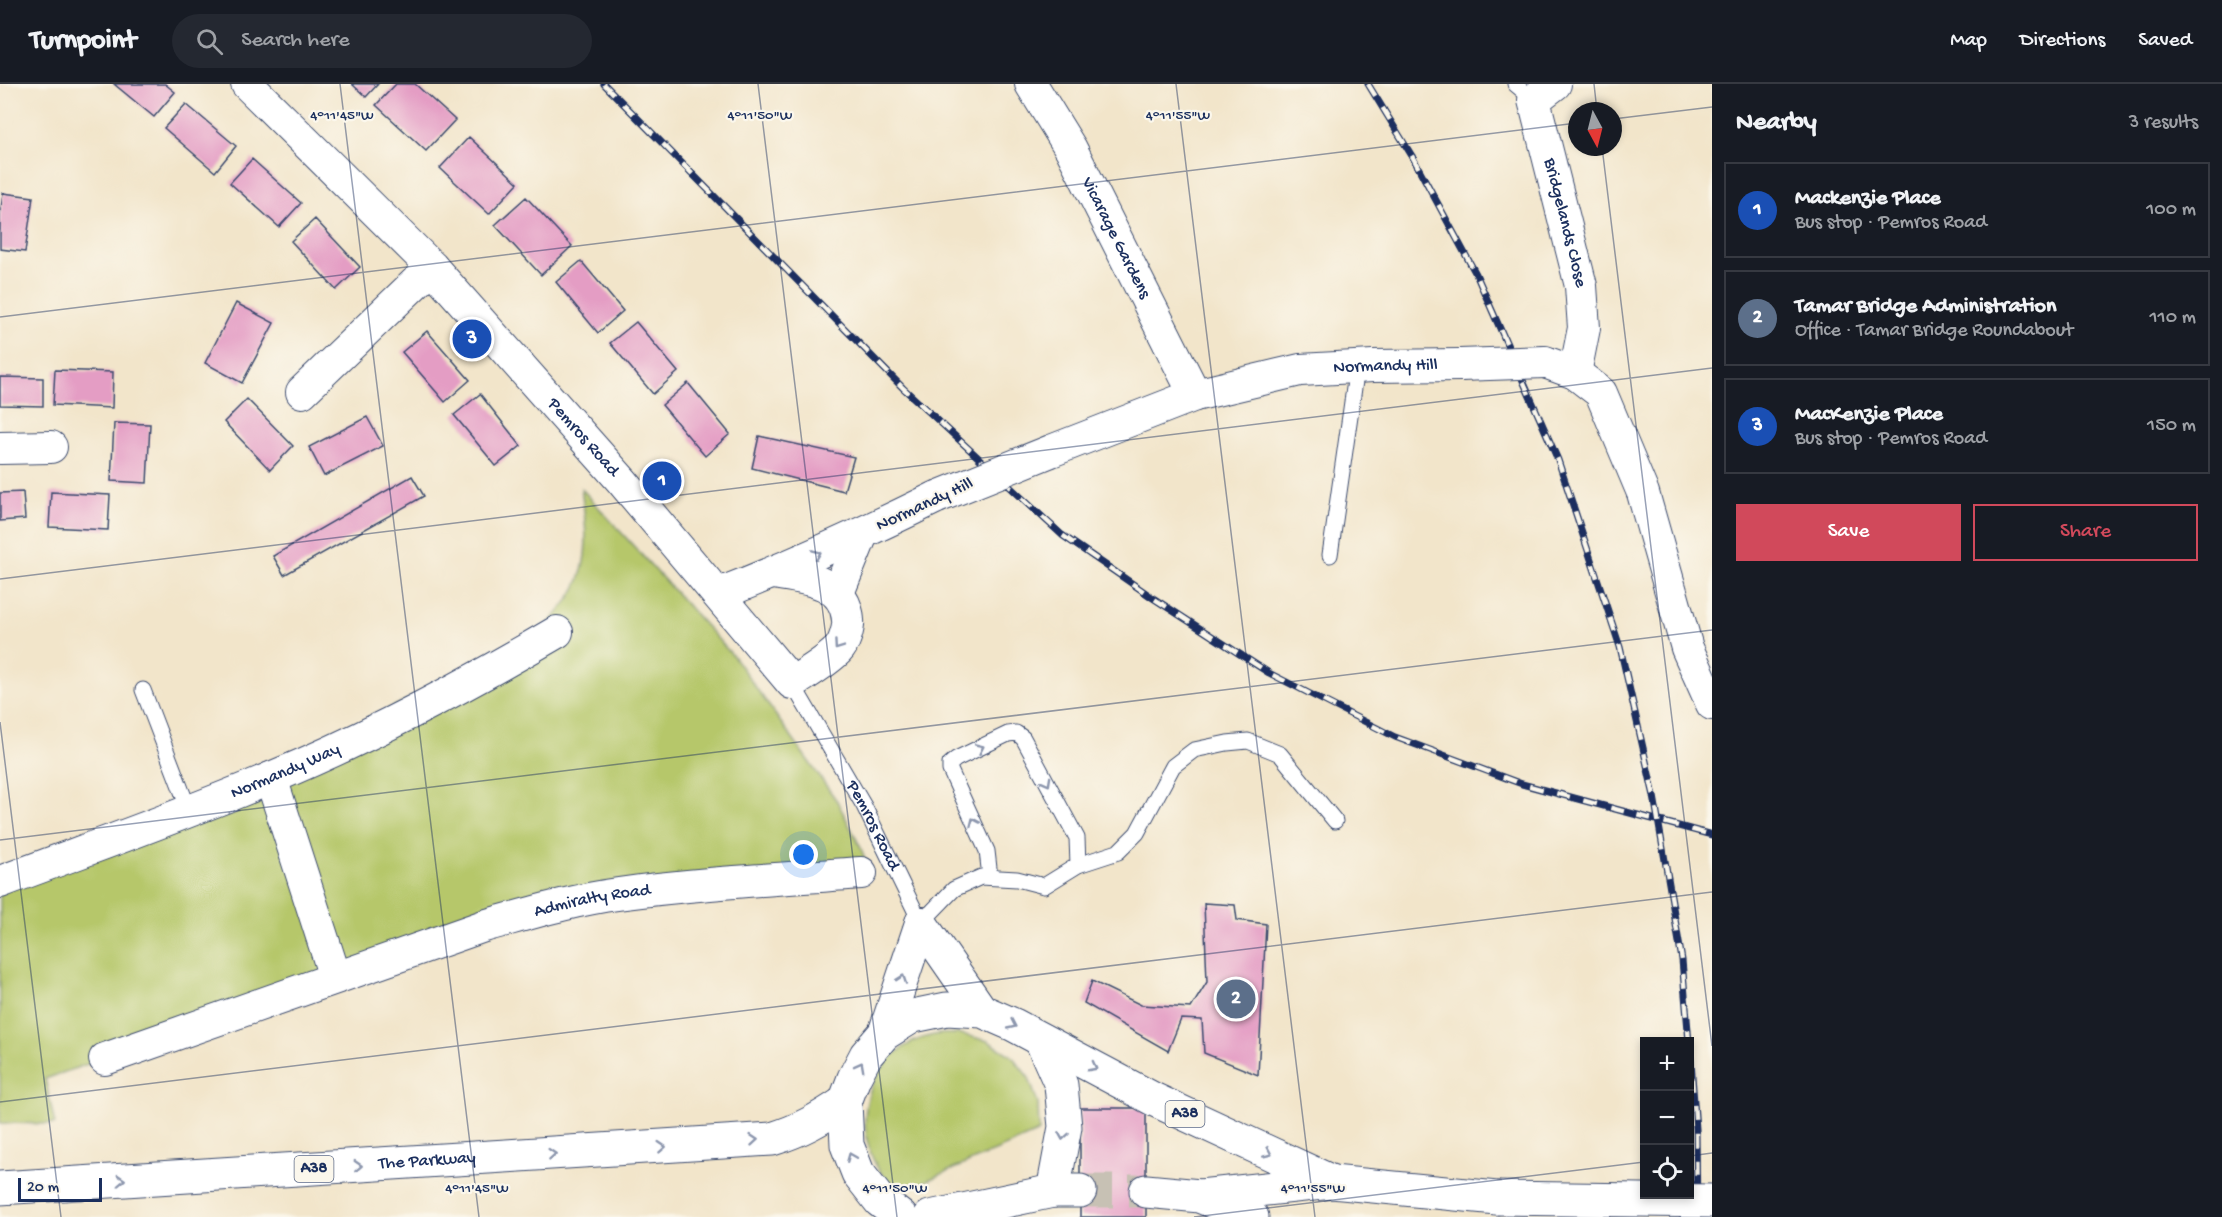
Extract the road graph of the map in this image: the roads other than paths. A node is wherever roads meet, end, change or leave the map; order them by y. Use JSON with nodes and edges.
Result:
{"nodes":[{"id":1,"x":247,"y":84,"type":"edge"},
{"id":2,"x":1030,"y":84,"type":"edge"},
{"id":3,"x":1535,"y":90,"type":"edge"},
{"id":4,"x":432,"y":267,"type":"junction"},
{"id":5,"x":1357,"y":367,"type":"junction"},
{"id":6,"x":1575,"y":373,"type":"junction"},
{"id":7,"x":302,"y":392,"type":"dead end"},
{"id":8,"x":1195,"y":395,"type":"junction"},
{"id":9,"x":51,"y":447,"type":"dead end"},
{"id":10,"x":0,"y":448,"type":"edge"},
{"id":11,"x":862,"y":534,"type":"junction"},
{"id":12,"x":1330,"y":555,"type":"dead end"},
{"id":13,"x":773,"y":573,"type":"junction"},
{"id":14,"x":838,"y":593,"type":"junction"},
{"id":15,"x":719,"y":594,"type":"junction"},
{"id":16,"x":557,"y":632,"type":"dead end"},
{"id":17,"x":792,"y":683,"type":"junction"},
{"id":18,"x":143,"y":690,"type":"dead end"},
{"id":19,"x":1712,"y":704,"type":"edge"},
{"id":20,"x":271,"y":778,"type":"junction"},
{"id":21,"x":189,"y":810,"type":"junction"},
{"id":22,"x":1335,"y":821,"type":"dead end"},
{"id":23,"x":1078,"y":865,"type":"junction"},
{"id":24,"x":861,"y":873,"type":"dead end"},
{"id":25,"x":990,"y":877,"type":"junction"},
{"id":26,"x":0,"y":882,"type":"edge"},
{"id":27,"x":921,"y":923,"type":"junction"},
{"id":28,"x":335,"y":977,"type":"junction"},
{"id":29,"x":982,"y":1011,"type":"junction"},
{"id":30,"x":884,"y":1034,"type":"junction"},
{"id":31,"x":1041,"y":1040,"type":"junction"},
{"id":32,"x":105,"y":1059,"type":"dead end"},
{"id":33,"x":845,"y":1102,"type":"junction"},
{"id":34,"x":1332,"y":1182,"type":"junction"},
{"id":35,"x":0,"y":1188,"type":"edge"},
{"id":36,"x":1146,"y":1191,"type":"tunnel mouth"},
{"id":37,"x":1200,"y":1196,"type":"junction"},
{"id":38,"x":1712,"y":1201,"type":"edge"},
{"id":39,"x":901,"y":1217,"type":"edge"},
{"id":40,"x":934,"y":1217,"type":"edge"},
{"id":41,"x":1252,"y":1217,"type":"edge"}],
"edges":[{"from":1,"to":4,"type":"street","name":"Pemros Road"},
{"from":2,"to":8,"type":"street","name":"Vicarage Gardens"},
{"from":3,"to":6,"type":"street","name":"Bridgelands Close"},
{"from":4,"to":7,"type":"street"},
{"from":4,"to":15,"type":"street","name":"Pemros Road"},
{"from":5,"to":6,"type":"street","name":"Normandy Hill","bridge":true},
{"from":5,"to":8,"type":"street","name":"Normandy Hill"},
{"from":5,"to":12,"type":"lane"},
{"from":6,"to":19,"type":"street","name":"Normandy Hill"},
{"from":8,"to":11,"type":"street","name":"Normandy Hill","bridge":true},
{"from":9,"to":10,"type":"street"},
{"from":13,"to":11,"type":"street","name":"Normandy Hill","one_way":true},
{"from":11,"to":14,"type":"street","name":"Normandy Hill"},
{"from":13,"to":14,"type":"street"},
{"from":13,"to":15,"type":"street","name":"Normandy Hill"},
{"from":14,"to":17,"type":"street","one_way":true},
{"from":15,"to":17,"type":"street","name":"Pemros Road"},
{"from":16,"to":20,"type":"street","name":"Normandy Way"},
{"from":17,"to":27,"type":"lane","name":"Pemros Road"},
{"from":18,"to":21,"type":"lane"},
{"from":20,"to":21,"type":"street","name":"Normandy Way"},
{"from":20,"to":28,"type":"street"},
{"from":21,"to":26,"type":"street","name":"Normandy Way"},
{"from":22,"to":23,"type":"lane"},
{"from":23,"to":25,"type":"lane"},
{"from":25,"to":23,"type":"lane","one_way":true},
{"from":24,"to":28,"type":"street","name":"Admiralty Road"},
{"from":25,"to":27,"type":"lane"},
{"from":27,"to":29,"type":"street","name":"Pemros Road"},
{"from":30,"to":27,"type":"street","one_way":true},
{"from":28,"to":32,"type":"street","name":"Admiralty Road"},
{"from":29,"to":30,"type":"highway"},
{"from":29,"to":31,"type":"highway","one_way":true},
{"from":33,"to":30,"type":"highway","one_way":true},
{"from":31,"to":34,"type":"highway","number":"A38","one_way":true},
{"from":31,"to":40,"type":"highway","one_way":true},
{"from":35,"to":33,"type":"highway","name":"The Parkway","number":"A38","one_way":true},
{"from":39,"to":33,"type":"highway","one_way":true},
{"from":34,"to":37,"type":"highway","number":"A38"},
{"from":34,"to":38,"type":"highway","number":"A38","bridge":true},
{"from":36,"to":37,"type":"highway","number":"A38"},
{"from":37,"to":41,"type":"highway","number":"A38"}]}
